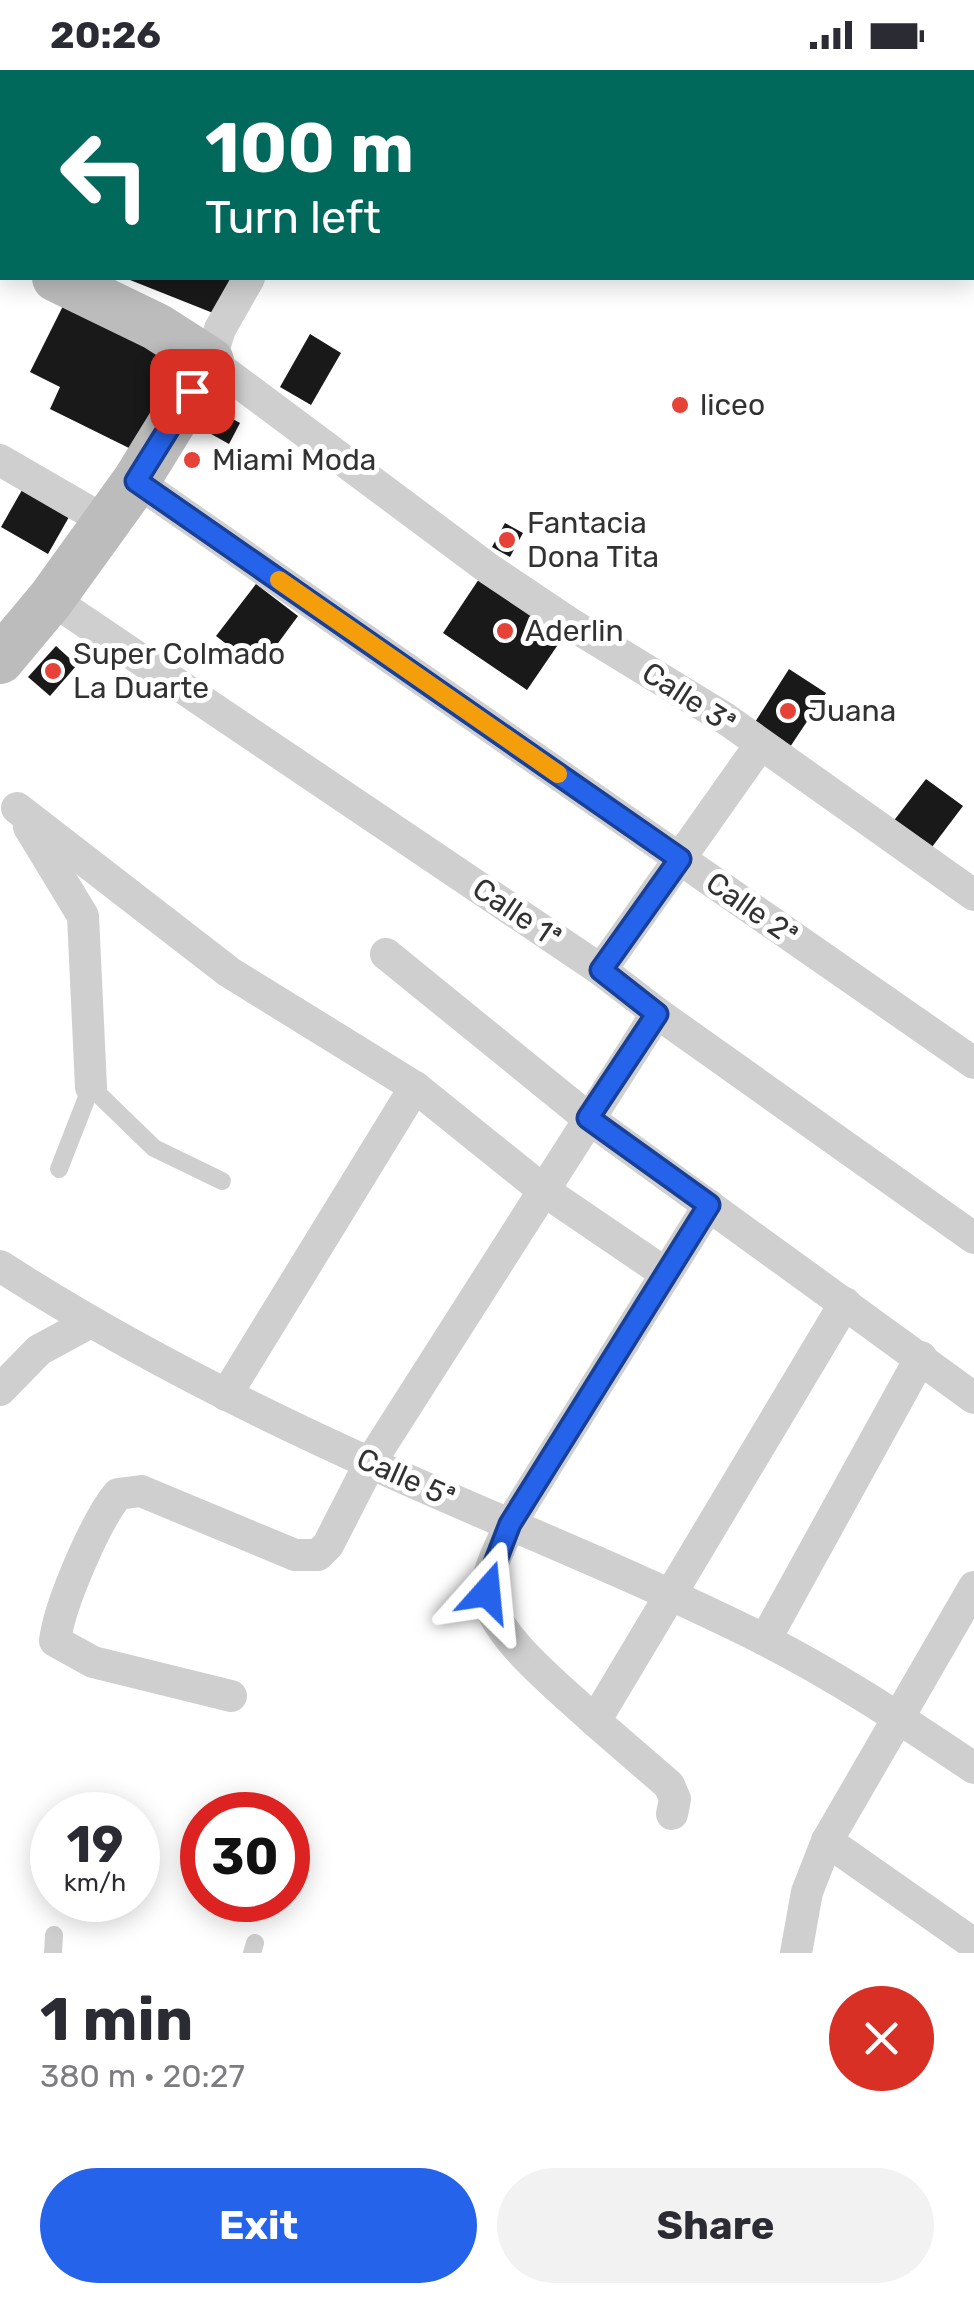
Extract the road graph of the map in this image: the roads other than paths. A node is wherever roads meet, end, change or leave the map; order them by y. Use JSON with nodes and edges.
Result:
{"nodes":[{"id":1,"x":60,"y":280,"type":"edge"},
{"id":2,"x":249,"y":280,"type":"edge"},
{"id":3,"x":210,"y":362,"type":"junction"},
{"id":4,"x":0,"y":460,"type":"edge"},
{"id":5,"x":136,"y":481,"type":"junction"},
{"id":6,"x":107,"y":522,"type":"junction"},
{"id":7,"x":19,"y":627,"type":"edge"},
{"id":8,"x":760,"y":746,"type":"junction"},
{"id":9,"x":8,"y":801,"type":"edge"},
{"id":10,"x":680,"y":859,"type":"junction"},
{"id":11,"x":974,"y":895,"type":"edge"},
{"id":12,"x":386,"y":954,"type":"dead end"},
{"id":13,"x":601,"y":970,"type":"junction"},
{"id":14,"x":657,"y":1014,"type":"junction"},
{"id":15,"x":974,"y":1063,"type":"edge"},
{"id":16,"x":91,"y":1086,"type":"junction"},
{"id":17,"x":415,"y":1086,"type":"junction"},
{"id":18,"x":588,"y":1118,"type":"junction"},
{"id":19,"x":60,"y":1169,"type":"dead end"},
{"id":20,"x":222,"y":1181,"type":"dead end"},
{"id":21,"x":542,"y":1190,"type":"junction"},
{"id":22,"x":709,"y":1205,"type":"junction"},
{"id":23,"x":974,"y":1238,"type":"edge"},
{"id":24,"x":0,"y":1266,"type":"edge"},
{"id":25,"x":665,"y":1273,"type":"junction"},
{"id":26,"x":845,"y":1303,"type":"junction"},
{"id":27,"x":89,"y":1324,"type":"junction"},
{"id":28,"x":921,"y":1358,"type":"junction"},
{"id":29,"x":0,"y":1390,"type":"edge"},
{"id":30,"x":226,"y":1395,"type":"junction"},
{"id":31,"x":974,"y":1398,"type":"edge"},
{"id":32,"x":370,"y":1463,"type":"junction"},
{"id":33,"x":510,"y":1524,"type":"junction"},
{"id":34,"x":974,"y":1588,"type":"edge"},
{"id":35,"x":672,"y":1595,"type":"junction"},
{"id":36,"x":765,"y":1640,"type":"junction"},
{"id":37,"x":231,"y":1696,"type":"dead end"},
{"id":38,"x":898,"y":1718,"type":"junction"},
{"id":39,"x":595,"y":1721,"type":"junction"},
{"id":40,"x":974,"y":1768,"type":"edge"},
{"id":41,"x":672,"y":1814,"type":"dead end"},
{"id":42,"x":827,"y":1841,"type":"junction"},
{"id":43,"x":974,"y":1944,"type":"edge"},
{"id":44,"x":796,"y":1953,"type":"edge"}],
"edges":[{"from":1,"to":3,"type":"street"},
{"from":2,"to":3,"type":"street"},
{"from":3,"to":5,"type":"street"},
{"from":3,"to":8,"type":"street","name":"Calle 3ª"},
{"from":4,"to":6,"type":"street"},
{"from":5,"to":6,"type":"street"},
{"from":5,"to":10,"type":"street","name":"Calle 2ª"},
{"from":6,"to":7,"type":"street"},
{"from":7,"to":13,"type":"street","name":"Calle 1ª"},
{"from":8,"to":10,"type":"street"},
{"from":8,"to":11,"type":"street","name":"Calle 3ª"},
{"from":9,"to":16,"type":"street"},
{"from":9,"to":17,"type":"street"},
{"from":10,"to":13,"type":"street"},
{"from":10,"to":15,"type":"street","name":"Calle 2ª"},
{"from":12,"to":18,"type":"street"},
{"from":13,"to":14,"type":"street","name":"Calle 1ª"},
{"from":14,"to":18,"type":"street"},
{"from":14,"to":23,"type":"street","name":"Calle 1ª"},
{"from":16,"to":19,"type":"lane"},
{"from":16,"to":20,"type":"lane"},
{"from":17,"to":21,"type":"street"},
{"from":17,"to":30,"type":"street"},
{"from":18,"to":21,"type":"street"},
{"from":18,"to":22,"type":"street"},
{"from":21,"to":25,"type":"street"},
{"from":21,"to":32,"type":"street"},
{"from":22,"to":25,"type":"street"},
{"from":22,"to":26,"type":"street"},
{"from":24,"to":27,"type":"street","name":"Calle 5ª"},
{"from":25,"to":33,"type":"street"},
{"from":26,"to":28,"type":"street"},
{"from":26,"to":35,"type":"street"},
{"from":27,"to":29,"type":"street"},
{"from":27,"to":30,"type":"street","name":"Calle 5ª"},
{"from":28,"to":31,"type":"street"},
{"from":28,"to":36,"type":"street"},
{"from":30,"to":32,"type":"street","name":"Calle 5ª"},
{"from":32,"to":33,"type":"street","name":"Calle 5ª"},
{"from":32,"to":37,"type":"street"},
{"from":33,"to":35,"type":"street","name":"Calle 5ª"},
{"from":33,"to":39,"type":"street"},
{"from":34,"to":38,"type":"street"},
{"from":35,"to":36,"type":"street","name":"Calle 5ª"},
{"from":35,"to":39,"type":"street"},
{"from":36,"to":38,"type":"street","name":"Calle 5ª"},
{"from":38,"to":40,"type":"street","name":"Calle 5ª"},
{"from":38,"to":42,"type":"street"},
{"from":39,"to":41,"type":"street"},
{"from":42,"to":43,"type":"street"},
{"from":42,"to":44,"type":"street"}]}
